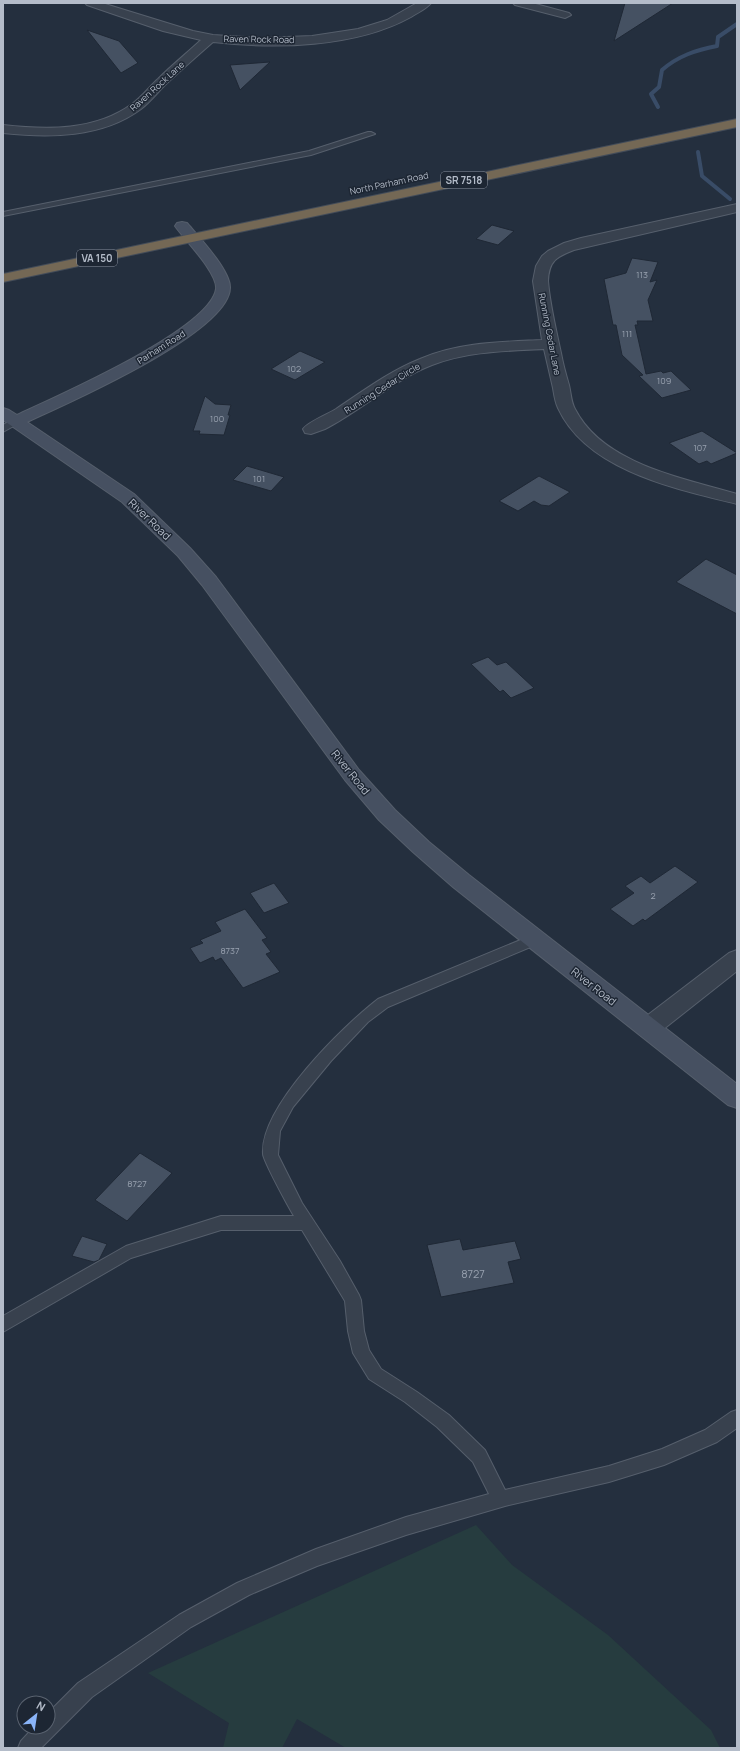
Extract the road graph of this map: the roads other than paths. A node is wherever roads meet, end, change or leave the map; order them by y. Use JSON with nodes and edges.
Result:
{"nodes":[{"id":1,"x":91,"y":3,"type":"edge"},
{"id":2,"x":425,"y":3,"type":"edge"},
{"id":3,"x":519,"y":3,"type":"edge"},
{"id":4,"x":565,"y":15,"type":"dead end"},
{"id":5,"x":210,"y":38,"type":"junction"},
{"id":6,"x":737,"y":111,"type":"edge"},
{"id":7,"x":737,"y":123,"type":"edge"},
{"id":8,"x":3,"y":129,"type":"edge"},
{"id":9,"x":371,"y":134,"type":"dead end"},
{"id":10,"x":604,"y":138,"type":"dead end"},
{"id":11,"x":357,"y":190,"type":"dead end"},
{"id":12,"x":319,"y":198,"type":"dead end"},
{"id":13,"x":737,"y":208,"type":"edge"},
{"id":14,"x":3,"y":214,"type":"edge"},
{"id":15,"x":197,"y":223,"type":"dead end"},
{"id":16,"x":182,"y":226,"type":"junction"},
{"id":17,"x":166,"y":229,"type":"dead end"},
{"id":18,"x":192,"y":238,"type":"junction"},
{"id":19,"x":3,"y":278,"type":"edge"},
{"id":20,"x":551,"y":344,"type":"junction"},
{"id":21,"x":7,"y":421,"type":"edge"},
{"id":22,"x":311,"y":429,"type":"dead end"},
{"id":23,"x":737,"y":499,"type":"edge"},
{"id":24,"x":534,"y":939,"type":"junction"},
{"id":25,"x":737,"y":959,"type":"edge"},
{"id":26,"x":648,"y":1028,"type":"junction"},
{"id":27,"x":737,"y":1098,"type":"edge"},
{"id":28,"x":306,"y":1223,"type":"junction"},
{"id":29,"x":3,"y":1325,"type":"edge"},
{"id":30,"x":737,"y":1418,"type":"edge"},
{"id":31,"x":500,"y":1499,"type":"junction"},
{"id":32,"x":56,"y":1717,"type":"edge"},
{"id":33,"x":39,"y":1735,"type":"edge"},
{"id":34,"x":28,"y":1748,"type":"edge"}],
"edges":[{"from":1,"to":5,"type":"street","name":"Raven Rock Road"},
{"from":2,"to":5,"type":"street","name":"Raven Rock Road"},
{"from":3,"to":4,"type":"street"},
{"from":5,"to":8,"type":"street","name":"Raven Rock Lane"},
{"from":6,"to":10,"type":"highway"},
{"from":7,"to":18,"type":"highway","name":"North Parham Road","number":"SR 7518"},
{"from":9,"to":14,"type":"lane"},
{"from":11,"to":12,"type":"highway","name":"North Parham Road"},
{"from":13,"to":20,"type":"street","name":"Running Cedar Lane"},
{"from":15,"to":16,"type":"highway"},
{"from":16,"to":17,"type":"highway"},
{"from":16,"to":18,"type":"main road","name":"Parham Road"},
{"from":18,"to":19,"type":"highway","number":"VA 150"},
{"from":18,"to":21,"type":"main road","name":"Parham Road"},
{"from":20,"to":22,"type":"street","name":"Running Cedar Circle"},
{"from":20,"to":23,"type":"street","name":"Running Cedar Lane"},
{"from":21,"to":24,"type":"main road","name":"River Road"},
{"from":24,"to":26,"type":"main road","name":"River Road"},
{"from":24,"to":28,"type":"lane"},
{"from":25,"to":26,"type":"street"},
{"from":26,"to":27,"type":"main road","name":"River Road"},
{"from":28,"to":29,"type":"lane"},
{"from":28,"to":31,"type":"lane"},
{"from":30,"to":31,"type":"lane"},
{"from":31,"to":32,"type":"lane"},
{"from":33,"to":34,"type":"lane"}]}
